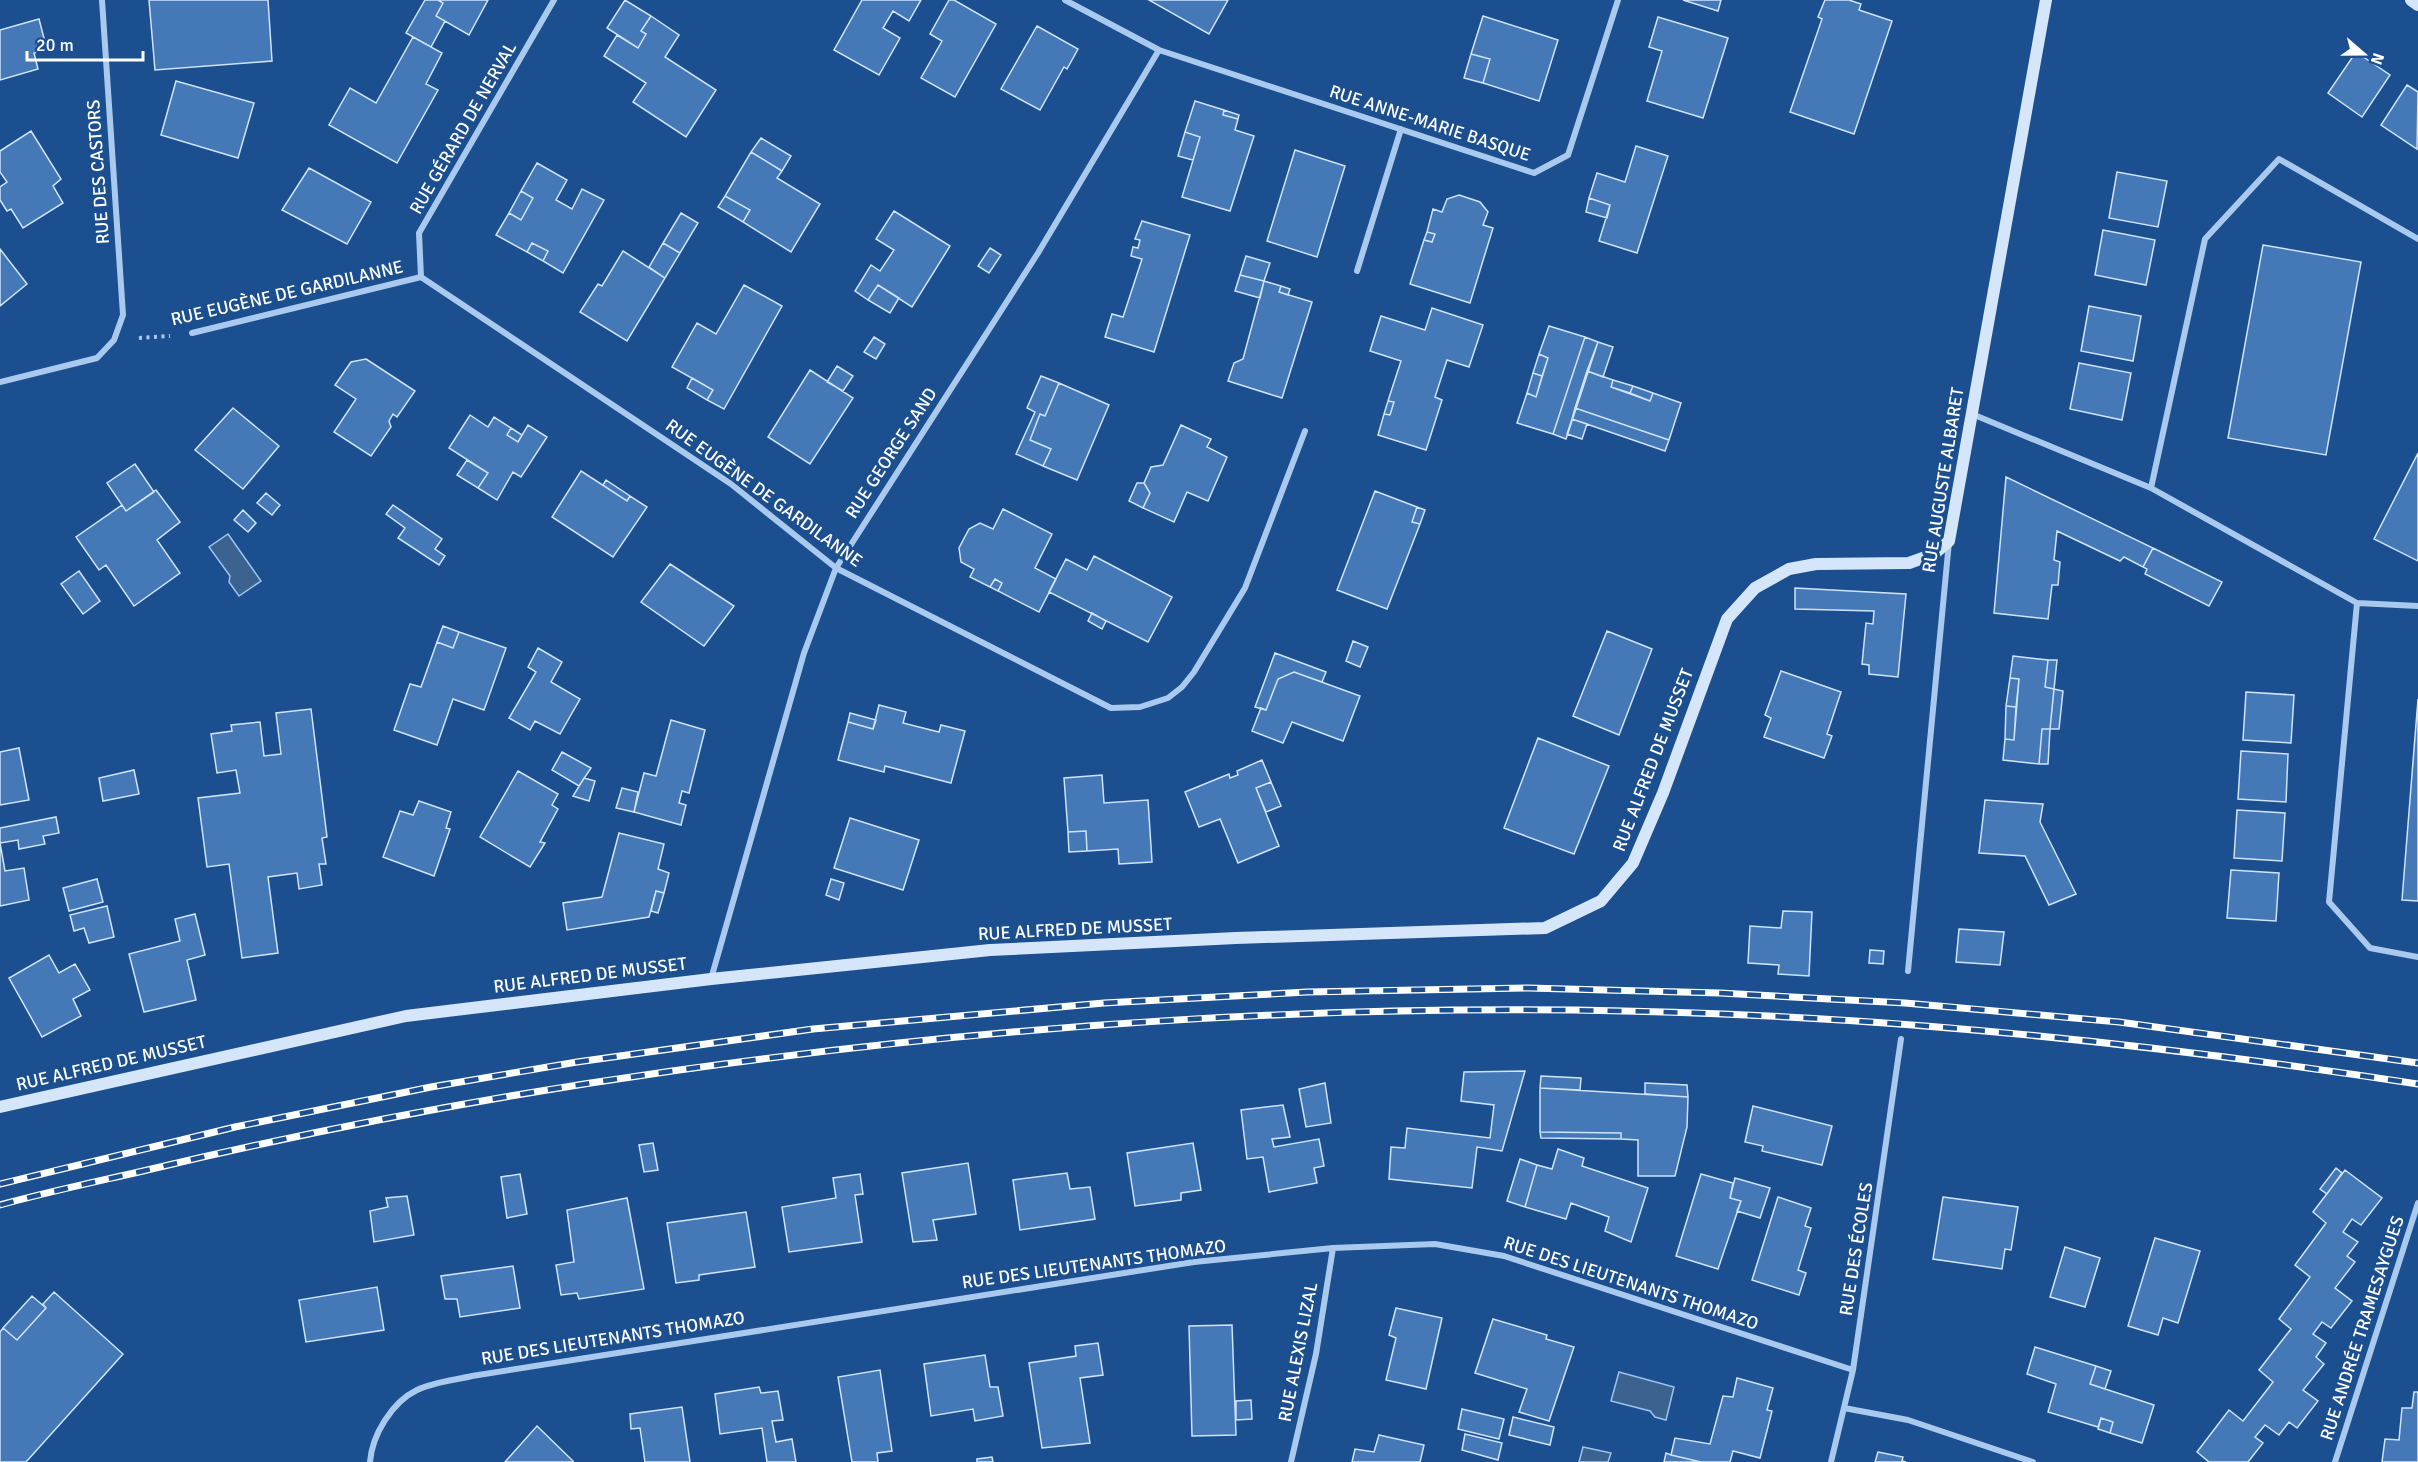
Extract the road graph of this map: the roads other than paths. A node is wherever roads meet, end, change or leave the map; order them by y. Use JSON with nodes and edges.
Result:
{"nodes":[{"id":1,"x":102,"y":0,"type":"edge"},
{"id":2,"x":554,"y":0,"type":"edge"},
{"id":3,"x":1065,"y":0,"type":"edge"},
{"id":4,"x":1618,"y":0,"type":"edge"},
{"id":5,"x":2046,"y":0,"type":"edge"},
{"id":6,"x":2411,"y":0,"type":"edge"},
{"id":7,"x":2418,"y":5,"type":"edge"},
{"id":8,"x":1159,"y":50,"type":"junction"},
{"id":9,"x":1401,"y":129,"type":"junction"},
{"id":10,"x":2418,"y":239,"type":"edge"},
{"id":11,"x":1356,"y":271,"type":"dead end"},
{"id":12,"x":421,"y":277,"type":"junction"},
{"id":13,"x":192,"y":333,"type":"road end"},
{"id":14,"x":0,"y":382,"type":"edge"},
{"id":15,"x":1972,"y":414,"type":"junction"},
{"id":16,"x":1305,"y":431,"type":"dead end"},
{"id":17,"x":2151,"y":488,"type":"junction"},
{"id":18,"x":1949,"y":542,"type":"junction"},
{"id":19,"x":836,"y":568,"type":"junction"},
{"id":20,"x":2357,"y":603,"type":"junction"},
{"id":21,"x":2418,"y":606,"type":"edge"},
{"id":22,"x":2418,"y":957,"type":"edge"},
{"id":23,"x":1908,"y":971,"type":"dead end"},
{"id":24,"x":711,"y":979,"type":"junction"},
{"id":25,"x":1901,"y":1039,"type":"dead end"},
{"id":26,"x":0,"y":1107,"type":"edge"},
{"id":27,"x":2418,"y":1203,"type":"edge"},
{"id":28,"x":1333,"y":1248,"type":"junction"},
{"id":29,"x":1853,"y":1370,"type":"junction"},
{"id":30,"x":1844,"y":1408,"type":"junction"},
{"id":31,"x":370,"y":1462,"type":"edge"},
{"id":32,"x":1291,"y":1462,"type":"edge"},
{"id":33,"x":1831,"y":1462,"type":"edge"},
{"id":34,"x":2033,"y":1462,"type":"edge"},
{"id":35,"x":2335,"y":1462,"type":"edge"}],
"edges":[{"from":1,"to":14,"type":"street","name":"RUE DES CASTORS"},
{"from":2,"to":12,"type":"street","name":"RUE GÉRARD DE NERVAL"},
{"from":3,"to":8,"type":"street"},
{"from":4,"to":9,"type":"street","name":"RUE ANNE-MARIE BASQUE"},
{"from":5,"to":15,"type":"street","name":"RUE AUGUSTE ALBARET"},
{"from":6,"to":7,"type":"street"},
{"from":8,"to":9,"type":"street","name":"RUE ANNE-MARIE BASQUE"},
{"from":8,"to":19,"type":"street","name":"RUE GEORGE SAND"},
{"from":9,"to":11,"type":"street"},
{"from":10,"to":17,"type":"street"},
{"from":12,"to":13,"type":"street","name":"RUE EUGÈNE DE GARDILANNE"},
{"from":12,"to":19,"type":"street","name":"RUE EUGÈNE DE GARDILANNE"},
{"from":15,"to":17,"type":"street"},
{"from":15,"to":18,"type":"street","name":"RUE AUGUSTE ALBARET"},
{"from":16,"to":19,"type":"street","name":"RUE EUGÈNE DE GARDILANNE"},
{"from":17,"to":20,"type":"street"},
{"from":18,"to":23,"type":"street","name":"RUE AUGUSTE ALBARET"},
{"from":18,"to":24,"type":"street","name":"RUE ALFRED DE MUSSET"},
{"from":19,"to":24,"type":"street","name":"RUE GEORGE SAND"},
{"from":20,"to":21,"type":"street"},
{"from":20,"to":22,"type":"street"},
{"from":24,"to":26,"type":"street","name":"RUE ALFRED DE MUSSET"},
{"from":25,"to":29,"type":"street","name":"RUE DES ÉCOLES"},
{"from":27,"to":35,"type":"street","name":"RUE ANDRÉE TRAMESAYGUES"},
{"from":28,"to":29,"type":"street","name":"RUE DES LIEUTENANTS THOMAZO"},
{"from":28,"to":31,"type":"street","name":"RUE DES LIEUTENANTS THOMAZO"},
{"from":28,"to":32,"type":"street","name":"RUE ALEXIS LIZAL"},
{"from":29,"to":30,"type":"street","name":"RUE DES ÉCOLES"},
{"from":30,"to":33,"type":"street","name":"RUE DES ÉCOLES"},
{"from":30,"to":34,"type":"street"}]}
